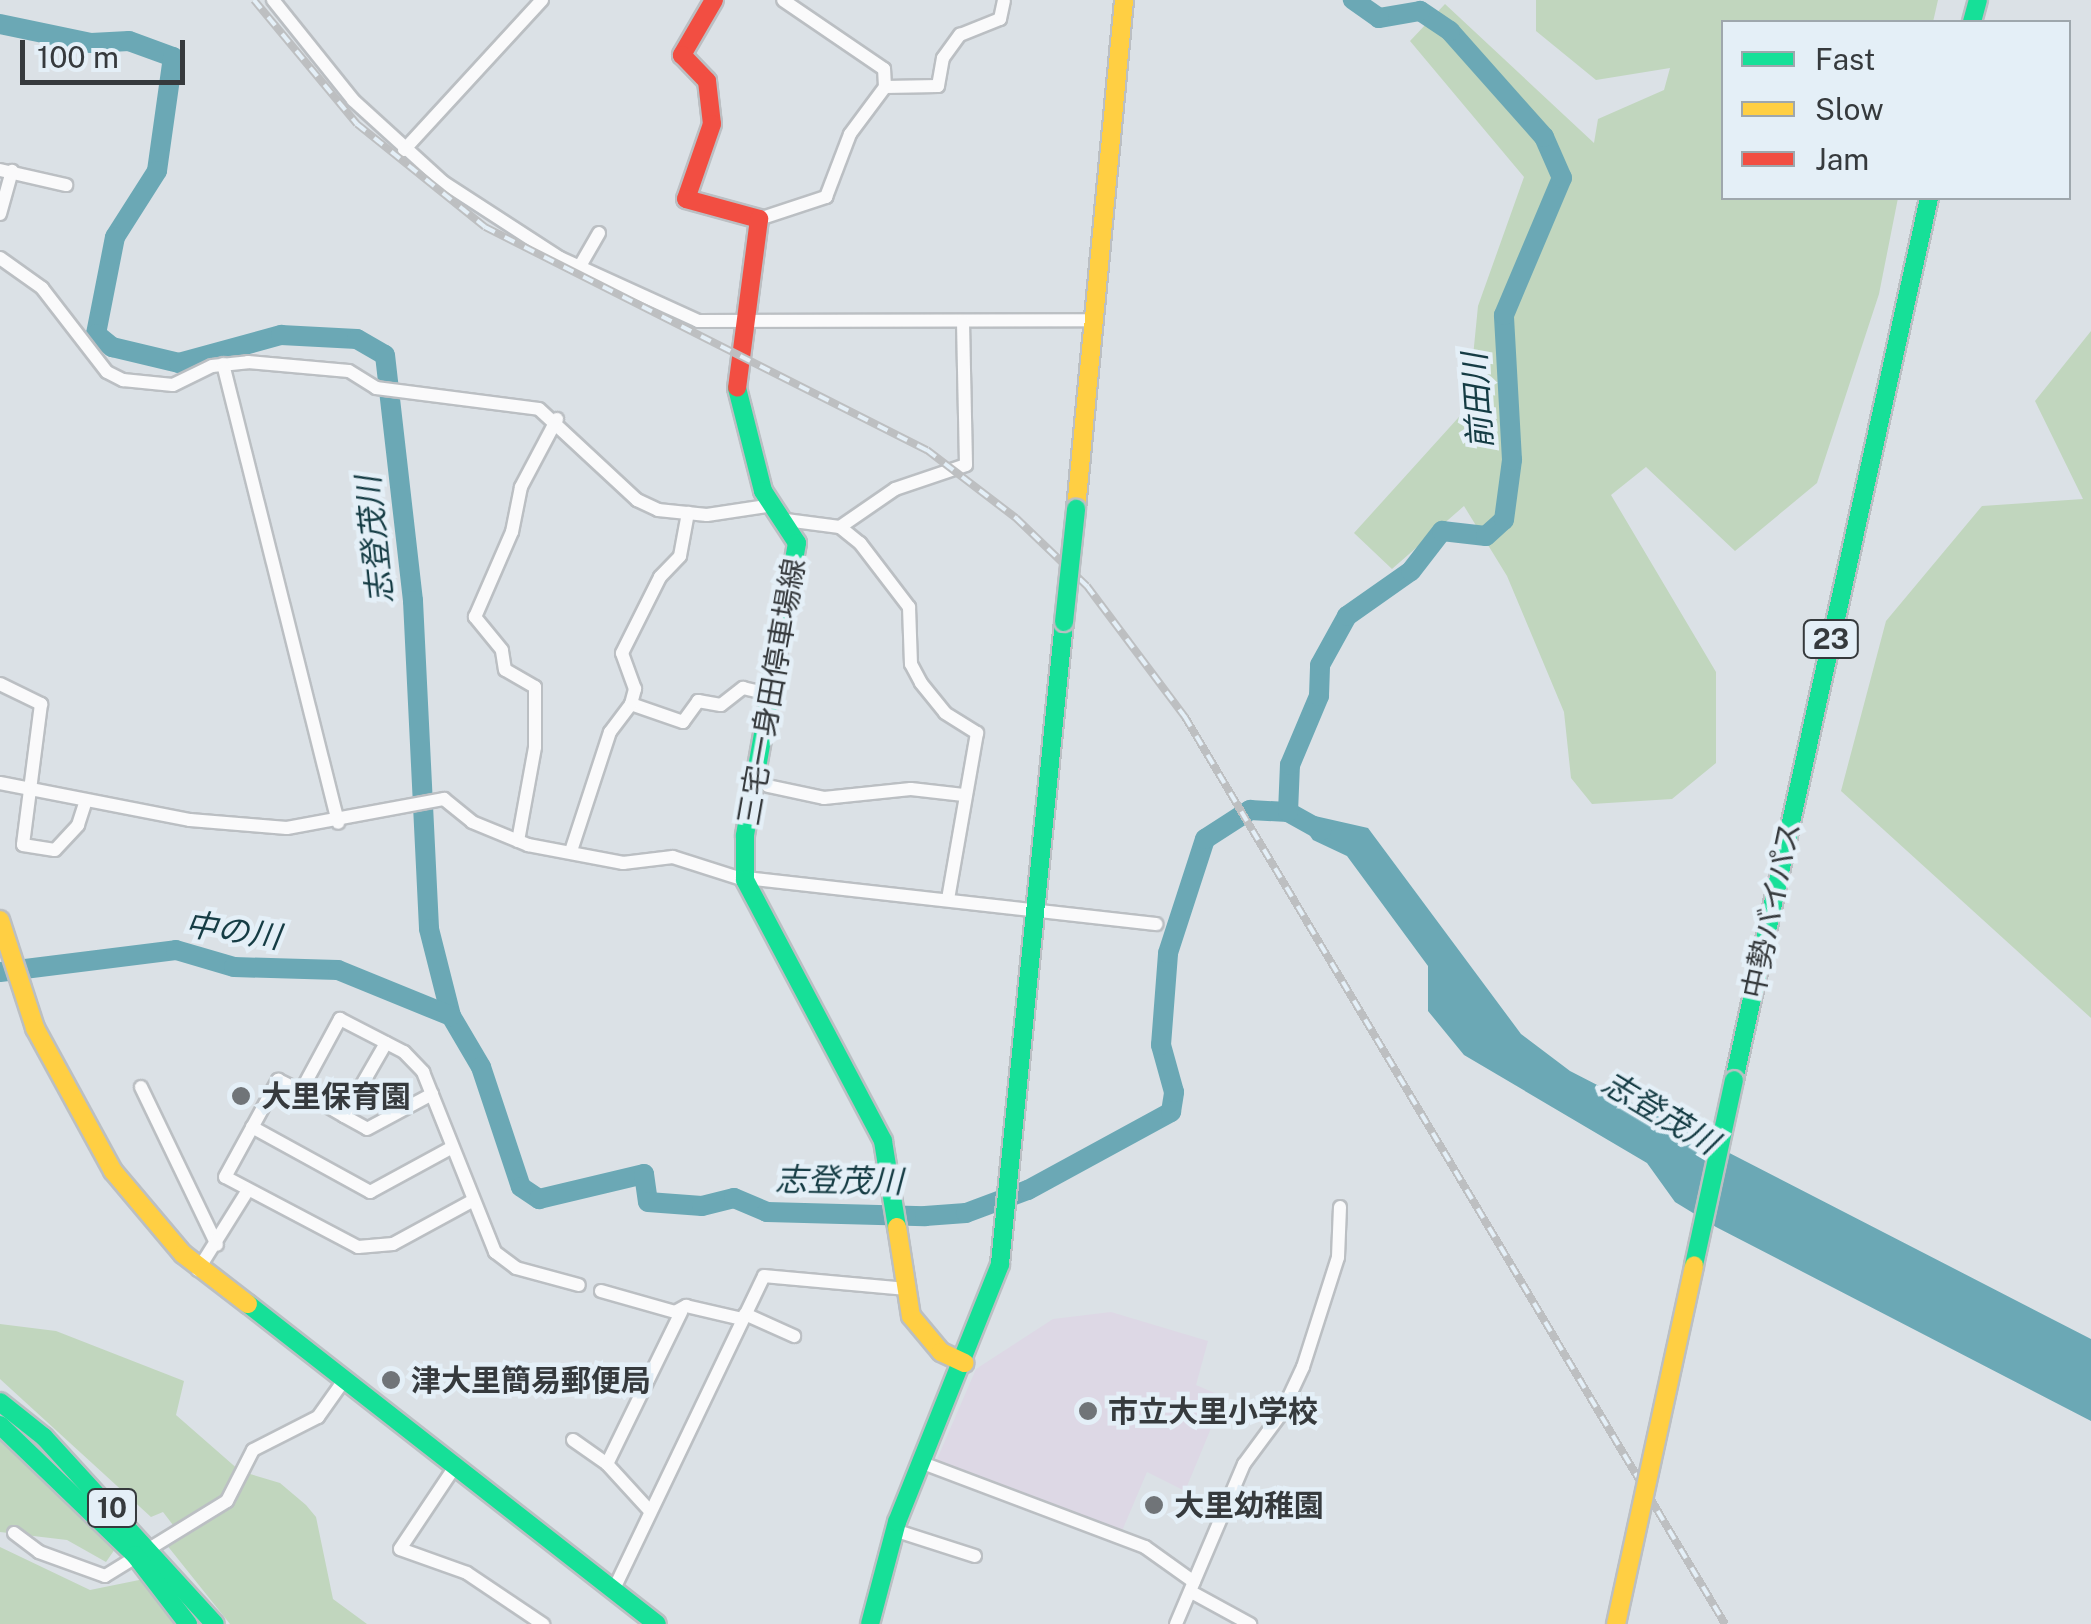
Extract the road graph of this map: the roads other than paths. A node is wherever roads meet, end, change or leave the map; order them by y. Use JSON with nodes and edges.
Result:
{"nodes":[{"id":1,"x":274,"y":0,"type":"edge"},
{"id":2,"x":542,"y":0,"type":"edge"},
{"id":3,"x":714,"y":0,"type":"edge"},
{"id":4,"x":782,"y":0,"type":"edge"},
{"id":5,"x":1004,"y":0,"type":"edge"},
{"id":6,"x":1124,"y":0,"type":"edge"},
{"id":7,"x":885,"y":87,"type":"junction"},
{"id":8,"x":404,"y":150,"type":"junction"},
{"id":9,"x":6,"y":170,"type":"edge"},
{"id":10,"x":66,"y":185,"type":"dead end"},
{"id":11,"x":1929,"y":200,"type":"edge"},
{"id":12,"x":0,"y":214,"type":"edge"},
{"id":13,"x":760,"y":219,"type":"junction"},
{"id":14,"x":599,"y":234,"type":"dead end"},
{"id":15,"x":0,"y":258,"type":"edge"},
{"id":16,"x":580,"y":266,"type":"junction"},
{"id":17,"x":1094,"y":320,"type":"junction"},
{"id":18,"x":963,"y":321,"type":"junction"},
{"id":19,"x":742,"y":323,"type":"junction"},
{"id":20,"x":222,"y":364,"type":"junction"},
{"id":21,"x":557,"y":419,"type":"junction"},
{"id":22,"x":773,"y":505,"type":"junction"},
{"id":23,"x":688,"y":513,"type":"junction"},
{"id":24,"x":786,"y":520,"type":"junction"},
{"id":25,"x":840,"y":527,"type":"junction"},
{"id":26,"x":0,"y":684,"type":"edge"},
{"id":27,"x":769,"y":694,"type":"junction"},
{"id":28,"x":631,"y":704,"type":"junction"},
{"id":29,"x":0,"y":782,"type":"edge"},
{"id":30,"x":768,"y":786,"type":"dead end"},
{"id":31,"x":31,"y":790,"type":"junction"},
{"id":32,"x":964,"y":796,"type":"junction"},
{"id":33,"x":86,"y":801,"type":"junction"},
{"id":34,"x":338,"y":823,"type":"junction"},
{"id":35,"x":518,"y":841,"type":"junction"},
{"id":36,"x":572,"y":848,"type":"junction"},
{"id":37,"x":745,"y":879,"type":"junction"},
{"id":38,"x":948,"y":900,"type":"junction"},
{"id":39,"x":1036,"y":908,"type":"junction"},
{"id":40,"x":0,"y":920,"type":"edge"},
{"id":41,"x":1156,"y":924,"type":"dead end"},
{"id":42,"x":386,"y":1043,"type":"junction"},
{"id":43,"x":141,"y":1087,"type":"dead end"},
{"id":44,"x":301,"y":1092,"type":"junction"},
{"id":45,"x":432,"y":1094,"type":"junction"},
{"id":46,"x":344,"y":1116,"type":"junction"},
{"id":47,"x":252,"y":1127,"type":"junction"},
{"id":48,"x":452,"y":1148,"type":"junction"},
{"id":49,"x":248,"y":1190,"type":"junction"},
{"id":50,"x":472,"y":1201,"type":"junction"},
{"id":51,"x":1340,"y":1207,"type":"dead end"},
{"id":52,"x":218,"y":1245,"type":"junction"},
{"id":53,"x":198,"y":1270,"type":"junction"},
{"id":54,"x":579,"y":1285,"type":"dead end"},
{"id":55,"x":906,"y":1289,"type":"junction"},
{"id":56,"x":601,"y":1291,"type":"dead end"},
{"id":57,"x":681,"y":1312,"type":"junction"},
{"id":58,"x":743,"y":1316,"type":"junction"},
{"id":59,"x":794,"y":1336,"type":"dead end"},
{"id":60,"x":965,"y":1363,"type":"junction"},
{"id":61,"x":342,"y":1383,"type":"junction"},
{"id":62,"x":0,"y":1402,"type":"edge"},
{"id":63,"x":0,"y":1425,"type":"edge"},
{"id":64,"x":573,"y":1440,"type":"dead end"},
{"id":65,"x":920,"y":1462,"type":"junction"},
{"id":66,"x":607,"y":1464,"type":"junction"},
{"id":67,"x":454,"y":1468,"type":"junction"},
{"id":68,"x":650,"y":1511,"type":"junction"},
{"id":69,"x":894,"y":1530,"type":"junction"},
{"id":70,"x":14,"y":1533,"type":"dead end"},
{"id":71,"x":142,"y":1551,"type":"junction"},
{"id":72,"x":975,"y":1556,"type":"dead end"},
{"id":73,"x":1194,"y":1588,"type":"junction"},
{"id":74,"x":613,"y":1591,"type":"junction"},
{"id":75,"x":188,"y":1624,"type":"edge"},
{"id":76,"x":215,"y":1624,"type":"edge"},
{"id":77,"x":543,"y":1624,"type":"edge"},
{"id":78,"x":657,"y":1624,"type":"edge"},
{"id":79,"x":870,"y":1624,"type":"edge"},
{"id":80,"x":1176,"y":1624,"type":"edge"},
{"id":81,"x":1250,"y":1624,"type":"edge"},
{"id":82,"x":1616,"y":1624,"type":"edge"}],
"edges":[{"from":1,"to":8,"type":"street"},
{"from":2,"to":8,"type":"street"},
{"from":3,"to":13,"type":"main road"},
{"from":4,"to":7,"type":"street"},
{"from":5,"to":7,"type":"street"},
{"from":6,"to":17,"type":"main road"},
{"from":7,"to":13,"type":"street"},
{"from":8,"to":16,"type":"street"},
{"from":9,"to":10,"type":"street"},
{"from":9,"to":12,"type":"street"},
{"from":11,"to":82,"type":"main road","name":"中勢バイパス","number":"23","bridge":true},
{"from":13,"to":19,"type":"main road","name":"三宅一身田停車場線"},
{"from":14,"to":16,"type":"street"},
{"from":15,"to":20,"type":"street"},
{"from":16,"to":19,"type":"street"},
{"from":17,"to":18,"type":"street"},
{"from":17,"to":39,"type":"main road","bridge":true},
{"from":18,"to":19,"type":"street"},
{"from":18,"to":25,"type":"street"},
{"from":19,"to":22,"type":"main road","name":"三宅一身田停車場線"},
{"from":20,"to":21,"type":"street"},
{"from":20,"to":34,"type":"street"},
{"from":21,"to":23,"type":"street"},
{"from":21,"to":35,"type":"street"},
{"from":22,"to":23,"type":"street"},
{"from":22,"to":24,"type":"main road","name":"三宅一身田停車場線"},
{"from":23,"to":28,"type":"street"},
{"from":24,"to":25,"type":"street"},
{"from":24,"to":27,"type":"main road","name":"三宅一身田停車場線"},
{"from":25,"to":32,"type":"street"},
{"from":26,"to":31,"type":"street"},
{"from":27,"to":28,"type":"street"},
{"from":27,"to":37,"type":"main road","name":"三宅一身田停車場線"},
{"from":28,"to":36,"type":"street"},
{"from":29,"to":31,"type":"street"},
{"from":30,"to":32,"type":"street"},
{"from":31,"to":33,"type":"street"},
{"from":31,"to":33,"type":"street"},
{"from":32,"to":38,"type":"street"},
{"from":33,"to":34,"type":"street"},
{"from":34,"to":35,"type":"street"},
{"from":35,"to":36,"type":"street"},
{"from":36,"to":37,"type":"street"},
{"from":37,"to":38,"type":"street"},
{"from":37,"to":55,"type":"main road"},
{"from":38,"to":39,"type":"street"},
{"from":39,"to":41,"type":"street"},
{"from":39,"to":60,"type":"main road"},
{"from":40,"to":53,"type":"main road"},
{"from":42,"to":44,"type":"street"},
{"from":42,"to":45,"type":"street"},
{"from":42,"to":46,"type":"street"},
{"from":43,"to":52,"type":"street"},
{"from":44,"to":46,"type":"street"},
{"from":44,"to":47,"type":"street"},
{"from":45,"to":46,"type":"street"},
{"from":45,"to":48,"type":"street"},
{"from":47,"to":48,"type":"street"},
{"from":47,"to":49,"type":"street"},
{"from":48,"to":50,"type":"street"},
{"from":49,"to":50,"type":"street"},
{"from":49,"to":52,"type":"street"},
{"from":50,"to":54,"type":"street"},
{"from":51,"to":73,"type":"street"},
{"from":52,"to":53,"type":"street"},
{"from":53,"to":61,"type":"main road"},
{"from":55,"to":58,"type":"street"},
{"from":55,"to":60,"type":"main road"},
{"from":56,"to":57,"type":"street"},
{"from":57,"to":58,"type":"street"},
{"from":57,"to":66,"type":"street"},
{"from":58,"to":59,"type":"street"},
{"from":58,"to":68,"type":"street"},
{"from":60,"to":65,"type":"main road"},
{"from":61,"to":67,"type":"main road"},
{"from":61,"to":71,"type":"street"},
{"from":62,"to":71,"type":"main road","number":"10"},
{"from":63,"to":71,"type":"main road","number":"10"},
{"from":64,"to":66,"type":"street"},
{"from":65,"to":69,"type":"main road"},
{"from":65,"to":73,"type":"street"},
{"from":66,"to":68,"type":"street"},
{"from":67,"to":74,"type":"main road"},
{"from":67,"to":77,"type":"street"},
{"from":68,"to":74,"type":"street"},
{"from":69,"to":72,"type":"street"},
{"from":69,"to":79,"type":"main road"},
{"from":70,"to":71,"type":"street"},
{"from":71,"to":75,"type":"main road","number":"10"},
{"from":71,"to":76,"type":"main road","number":"10"},
{"from":73,"to":80,"type":"street"},
{"from":73,"to":81,"type":"street"},
{"from":74,"to":78,"type":"main road"}]}
